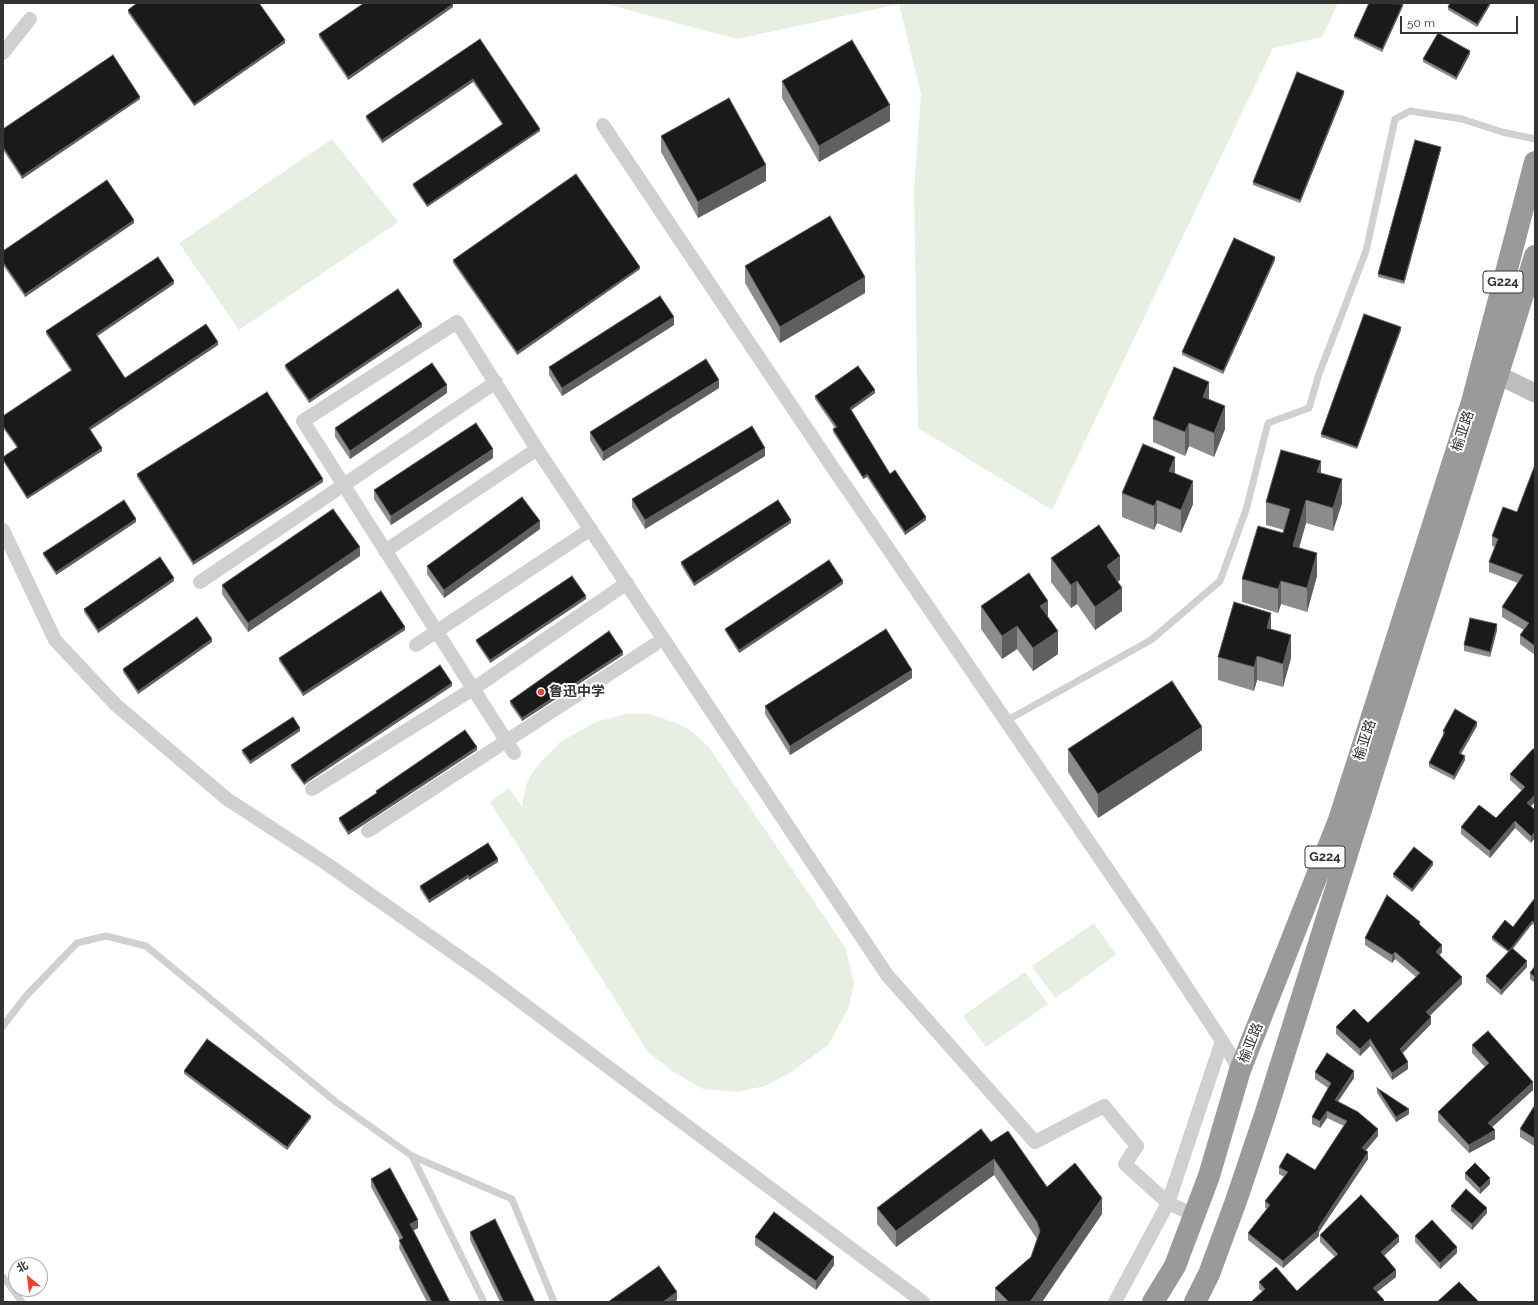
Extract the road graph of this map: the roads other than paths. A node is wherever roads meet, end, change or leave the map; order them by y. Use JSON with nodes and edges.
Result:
{"nodes":[{"id":1,"x":30,"y":19,"type":"dead end"},
{"id":2,"x":3,"y":53,"type":"edge"},
{"id":3,"x":603,"y":125,"type":"dead end"},
{"id":4,"x":1535,"y":139,"type":"edge"},
{"id":5,"x":1535,"y":162,"type":"edge"},
{"id":6,"x":1535,"y":256,"type":"edge"},
{"id":7,"x":1498,"y":375,"type":"junction"},
{"id":8,"x":496,"y":382,"type":"junction"},
{"id":9,"x":1535,"y":393,"type":"edge"},
{"id":10,"x":537,"y":448,"type":"junction"},
{"id":11,"x":344,"y":486,"type":"junction"},
{"id":12,"x":591,"y":529,"type":"junction"},
{"id":13,"x":3,"y":530,"type":"edge"},
{"id":14,"x":385,"y":551,"type":"junction"},
{"id":15,"x":200,"y":582,"type":"dead end"},
{"id":16,"x":627,"y":583,"type":"junction"},
{"id":17,"x":436,"y":631,"type":"junction"},
{"id":18,"x":416,"y":645,"type":"dead end"},
{"id":19,"x":654,"y":645,"type":"dead end"},
{"id":20,"x":473,"y":689,"type":"junction"},
{"id":21,"x":1006,"y":721,"type":"junction"},
{"id":22,"x":506,"y":741,"type":"junction"},
{"id":23,"x":514,"y":753,"type":"dead end"},
{"id":24,"x":312,"y":788,"type":"dead end"},
{"id":25,"x":368,"y":831,"type":"dead end"},
{"id":26,"x":3,"y":1026,"type":"edge"},
{"id":27,"x":1222,"y":1041,"type":"junction"},
{"id":28,"x":1240,"y":1070,"type":"junction"},
{"id":29,"x":412,"y":1156,"type":"junction"},
{"id":30,"x":1168,"y":1203,"type":"junction"},
{"id":31,"x":1194,"y":1215,"type":"junction"},
{"id":32,"x":3,"y":1277,"type":"edge"},
{"id":33,"x":22,"y":1302,"type":"edge"},
{"id":34,"x":484,"y":1302,"type":"edge"},
{"id":35,"x":554,"y":1302,"type":"edge"},
{"id":36,"x":924,"y":1302,"type":"edge"},
{"id":37,"x":1115,"y":1302,"type":"edge"},
{"id":38,"x":1154,"y":1302,"type":"edge"},
{"id":39,"x":1195,"y":1302,"type":"edge"}],
"edges":[{"from":1,"to":2,"type":"street"},
{"from":3,"to":21,"type":"street"},
{"from":4,"to":21,"type":"lane"},
{"from":5,"to":28,"type":"highway","name":"榆亚路","number":"G224"},
{"from":6,"to":7,"type":"highway","name":"榆亚路","number":"G224"},
{"from":7,"to":9,"type":"street"},
{"from":7,"to":39,"type":"highway","name":"榆亚路","number":"G224"},
{"from":8,"to":10,"type":"street"},
{"from":8,"to":11,"type":"street"},
{"from":8,"to":11,"type":"street"},
{"from":10,"to":12,"type":"street"},
{"from":10,"to":14,"type":"street"},
{"from":11,"to":14,"type":"street"},
{"from":11,"to":15,"type":"street"},
{"from":12,"to":16,"type":"street"},
{"from":12,"to":17,"type":"street"},
{"from":13,"to":36,"type":"street"},
{"from":14,"to":17,"type":"street"},
{"from":16,"to":20,"type":"street"},
{"from":16,"to":30,"type":"street"},
{"from":17,"to":18,"type":"street"},
{"from":17,"to":20,"type":"street"},
{"from":19,"to":22,"type":"street"},
{"from":20,"to":22,"type":"street"},
{"from":20,"to":24,"type":"street"},
{"from":21,"to":27,"type":"street"},
{"from":22,"to":23,"type":"street"},
{"from":22,"to":25,"type":"street"},
{"from":26,"to":29,"type":"lane"},
{"from":27,"to":28,"type":"street"},
{"from":27,"to":30,"type":"street"},
{"from":28,"to":31,"type":"highway","name":"榆亚路","number":"G224"},
{"from":29,"to":34,"type":"lane"},
{"from":29,"to":35,"type":"lane"},
{"from":30,"to":31,"type":"street"},
{"from":30,"to":37,"type":"street"},
{"from":31,"to":38,"type":"highway","name":"榆亚路","number":"G224"},
{"from":32,"to":33,"type":"lane"}]}
